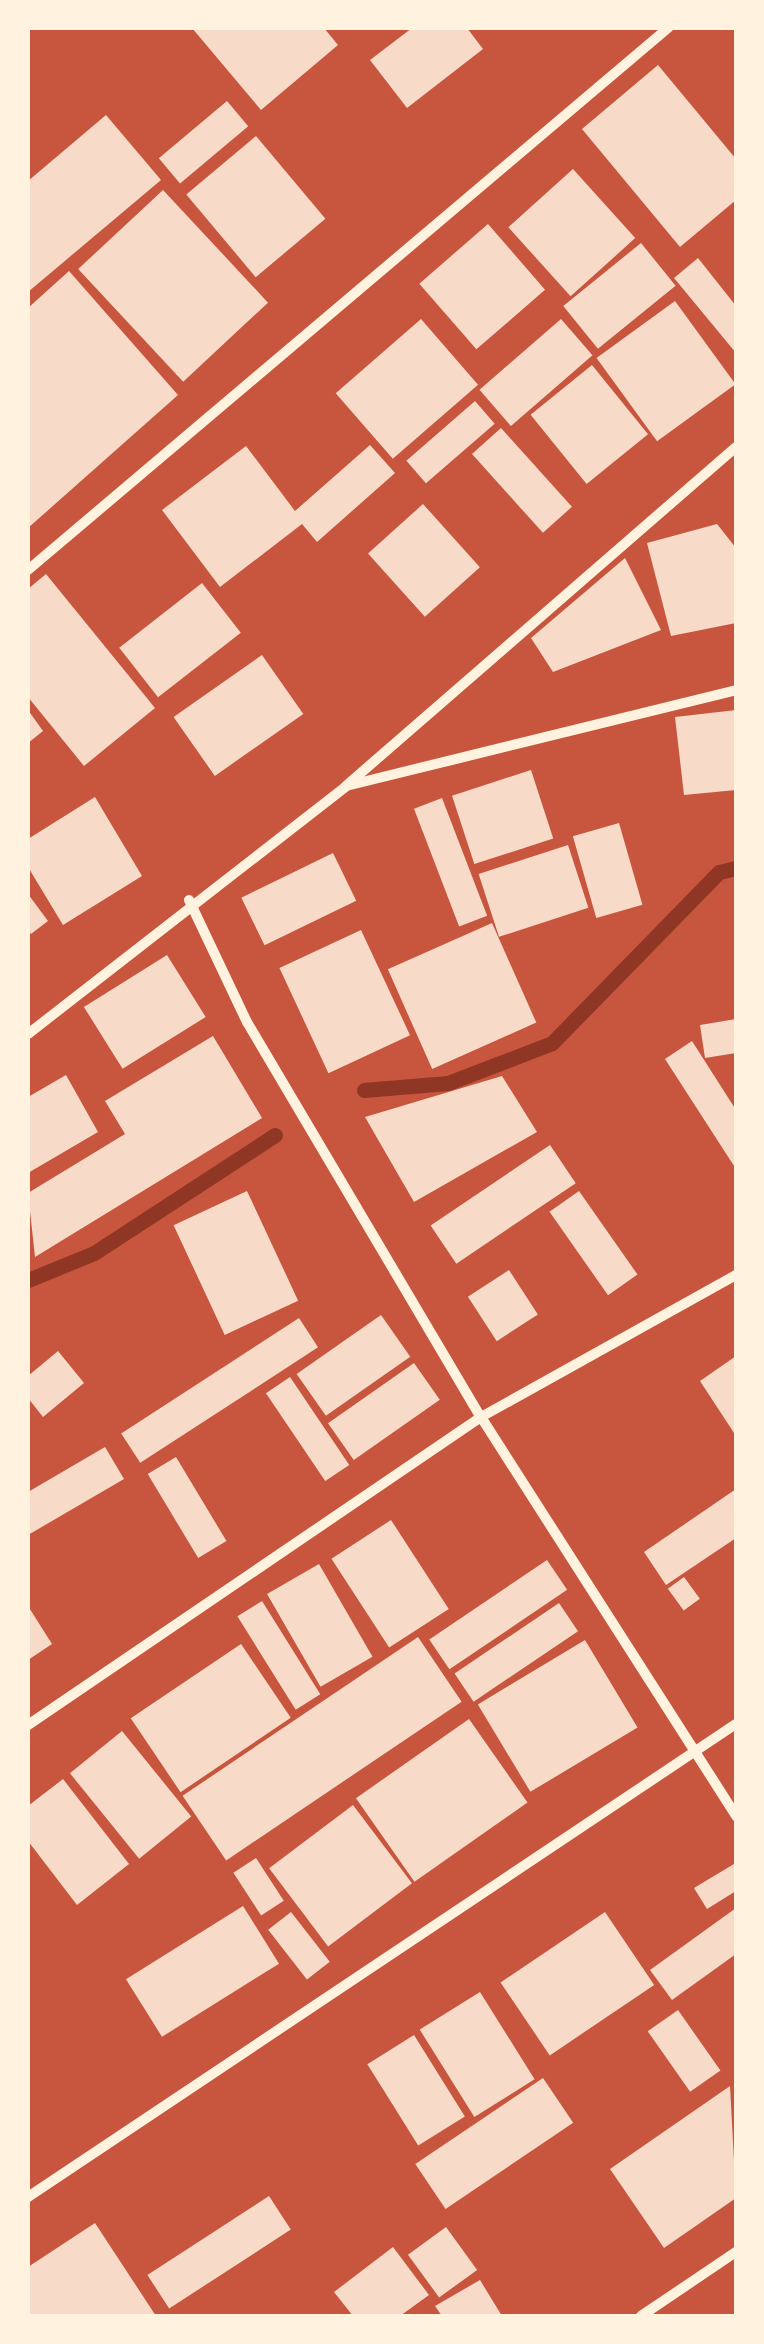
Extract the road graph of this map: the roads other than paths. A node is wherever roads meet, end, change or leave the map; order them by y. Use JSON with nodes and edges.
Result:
{"nodes":[{"id":1,"x":668,"y":28,"type":"edge"},
{"id":2,"x":736,"y":447,"type":"edge"},
{"id":3,"x":28,"y":570,"type":"edge"},
{"id":4,"x":736,"y":690,"type":"edge"},
{"id":5,"x":346,"y":786,"type":"junction"},
{"id":6,"x":189,"y":900,"type":"junction"},
{"id":7,"x":28,"y":1034,"type":"edge"},
{"id":8,"x":736,"y":1274,"type":"edge"},
{"id":9,"x":481,"y":1417,"type":"junction"},
{"id":10,"x":736,"y":1724,"type":"edge"},
{"id":11,"x":28,"y":1725,"type":"edge"},
{"id":12,"x":695,"y":1751,"type":"junction"},
{"id":13,"x":736,"y":1816,"type":"edge"},
{"id":14,"x":28,"y":2197,"type":"edge"},
{"id":15,"x":736,"y":2252,"type":"edge"},
{"id":16,"x":641,"y":2316,"type":"edge"}],
"edges":[{"from":1,"to":3,"type":"street"},
{"from":2,"to":5,"type":"street"},
{"from":4,"to":5,"type":"street"},
{"from":5,"to":6,"type":"street"},
{"from":6,"to":7,"type":"street"},
{"from":6,"to":9,"type":"street"},
{"from":8,"to":9,"type":"street"},
{"from":9,"to":11,"type":"street"},
{"from":9,"to":12,"type":"street"},
{"from":10,"to":12,"type":"street"},
{"from":12,"to":13,"type":"street"},
{"from":12,"to":14,"type":"street"},
{"from":15,"to":16,"type":"street"}]}
